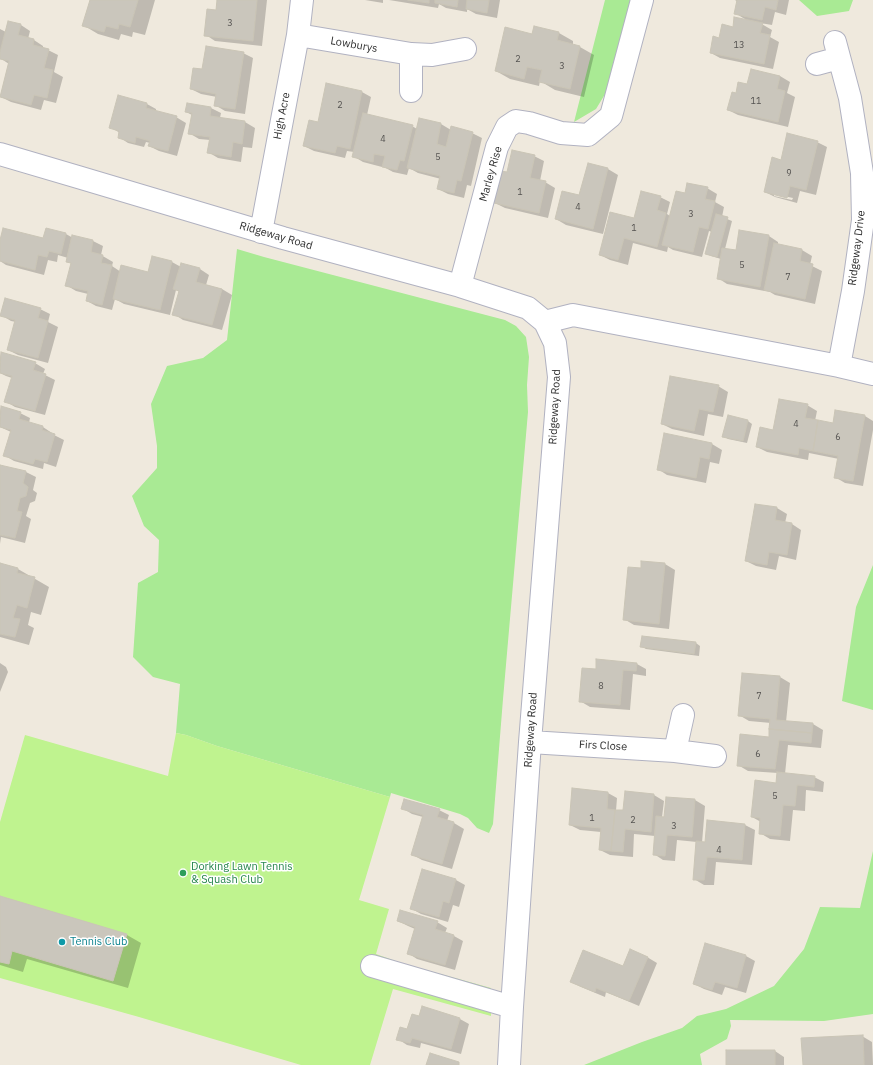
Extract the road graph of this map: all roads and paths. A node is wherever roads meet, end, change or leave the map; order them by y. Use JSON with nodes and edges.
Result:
{"nodes":[{"id":1,"x":302,"y":0,"type":"edge"},
{"id":2,"x":642,"y":0,"type":"edge"},
{"id":3,"x":298,"y":35,"type":"junction"},
{"id":4,"x":465,"y":49,"type":"dead end"},
{"id":5,"x":411,"y":54,"type":"junction"},
{"id":6,"x":817,"y":64,"type":"dead end"},
{"id":7,"x":411,"y":91,"type":"dead end"},
{"id":8,"x":0,"y":154,"type":"edge"},
{"id":9,"x":261,"y":232,"type":"junction"},
{"id":10,"x":460,"y":286,"type":"junction"},
{"id":11,"x":545,"y":322,"type":"junction"},
{"id":12,"x":839,"y":366,"type":"junction"},
{"id":13,"x":873,"y":374,"type":"edge"},
{"id":14,"x":683,"y":715,"type":"dead end"},
{"id":15,"x":530,"y":742,"type":"junction"},
{"id":16,"x":675,"y":750,"type":"junction"},
{"id":17,"x":714,"y":756,"type":"dead end"},
{"id":18,"x":372,"y":966,"type":"dead end"},
{"id":19,"x":512,"y":1007,"type":"junction"},
{"id":20,"x":509,"y":1065,"type":"edge"}],
"edges":[{"from":1,"to":3,"type":"street","name":"High Acre"},
{"from":2,"to":10,"type":"street","name":"Marley Rise"},
{"from":3,"to":5,"type":"street","name":"Lowburys"},
{"from":3,"to":9,"type":"street","name":"High Acre"},
{"from":4,"to":5,"type":"street","name":"Lowburys"},
{"from":5,"to":7,"type":"street"},
{"from":6,"to":12,"type":"street","name":"Ridgeway Drive"},
{"from":8,"to":9,"type":"street","name":"Ridgeway Road"},
{"from":9,"to":10,"type":"street","name":"Ridgeway Road"},
{"from":10,"to":11,"type":"street","name":"Ridgeway Road"},
{"from":11,"to":12,"type":"street"},
{"from":11,"to":15,"type":"street","name":"Ridgeway Road"},
{"from":12,"to":13,"type":"street"},
{"from":14,"to":16,"type":"street"},
{"from":15,"to":16,"type":"street","name":"Firs Close"},
{"from":15,"to":19,"type":"street","name":"Ridgeway Road"},
{"from":16,"to":17,"type":"street","name":"Firs Close"},
{"from":18,"to":19,"type":"street"},
{"from":19,"to":20,"type":"street","name":"Ridgeway Road"}]}
